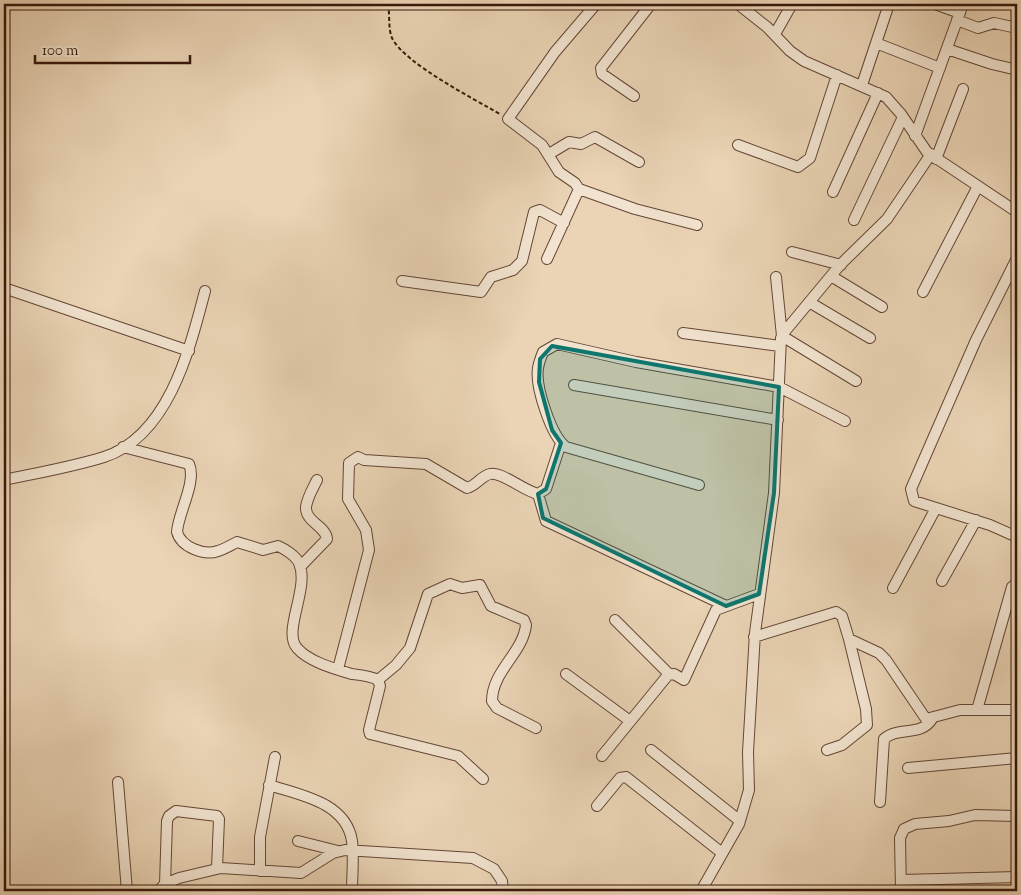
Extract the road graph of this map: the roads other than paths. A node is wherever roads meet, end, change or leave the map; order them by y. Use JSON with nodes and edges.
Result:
{"nodes":[{"id":1,"x":596,"y":4,"type":"edge"},
{"id":2,"x":651,"y":4,"type":"edge"},
{"id":3,"x":738,"y":4,"type":"edge"},
{"id":4,"x":792,"y":4,"type":"edge"},
{"id":5,"x":889,"y":4,"type":"edge"},
{"id":6,"x":935,"y":4,"type":"edge"},
{"id":7,"x":960,"y":12,"type":"edge"},
{"id":8,"x":1017,"y":28,"type":"edge"},
{"id":9,"x":775,"y":34,"type":"junction"},
{"id":10,"x":876,"y":43,"type":"junction"},
{"id":11,"x":947,"y":49,"type":"junction"},
{"id":12,"x":940,"y":68,"type":"junction"},
{"id":13,"x":1017,"y":70,"type":"edge"},
{"id":14,"x":838,"y":75,"type":"junction"},
{"id":15,"x":862,"y":85,"type":"junction"},
{"id":16,"x":964,"y":89,"type":"dead end"},
{"id":17,"x":878,"y":93,"type":"junction"},
{"id":18,"x":634,"y":96,"type":"dead end"},
{"id":19,"x":903,"y":117,"type":"junction"},
{"id":20,"x":916,"y":136,"type":"junction"},
{"id":21,"x":738,"y":145,"type":"dead end"},
{"id":22,"x":549,"y":154,"type":"junction"},
{"id":23,"x":933,"y":157,"type":"junction"},
{"id":24,"x":639,"y":162,"type":"dead end"},
{"id":25,"x":978,"y":186,"type":"junction"},
{"id":26,"x":579,"y":189,"type":"junction"},
{"id":27,"x":833,"y":192,"type":"dead end"},
{"id":28,"x":1017,"y":198,"type":"edge"},
{"id":29,"x":1014,"y":210,"type":"edge"},
{"id":30,"x":854,"y":220,"type":"dead end"},
{"id":31,"x":564,"y":223,"type":"junction"},
{"id":32,"x":697,"y":224,"type":"dead end"},
{"id":33,"x":792,"y":252,"type":"dead end"},
{"id":34,"x":1017,"y":258,"type":"edge"},
{"id":35,"x":547,"y":259,"type":"dead end"},
{"id":36,"x":841,"y":265,"type":"junction"},
{"id":37,"x":831,"y":276,"type":"junction"},
{"id":38,"x":776,"y":277,"type":"dead end"},
{"id":39,"x":402,"y":280,"type":"dead end"},
{"id":40,"x":4,"y":288,"type":"edge"},
{"id":41,"x":205,"y":291,"type":"dead end"},
{"id":42,"x":923,"y":292,"type":"dead end"},
{"id":43,"x":809,"y":302,"type":"junction"},
{"id":44,"x":882,"y":307,"type":"dead end"},
{"id":45,"x":683,"y":333,"type":"dead end"},
{"id":46,"x":870,"y":338,"type":"dead end"},
{"id":47,"x":781,"y":341,"type":"junction"},
{"id":48,"x":189,"y":351,"type":"junction"},
{"id":49,"x":856,"y":381,"type":"dead end"},
{"id":50,"x":574,"y":385,"type":"dead end"},
{"id":51,"x":779,"y":387,"type":"junction"},
{"id":52,"x":778,"y":420,"type":"junction"},
{"id":53,"x":845,"y":421,"type":"dead end"},
{"id":54,"x":561,"y":443,"type":"junction"},
{"id":55,"x":123,"y":447,"type":"junction"},
{"id":56,"x":4,"y":480,"type":"edge"},
{"id":57,"x":316,"y":480,"type":"dead end"},
{"id":58,"x":700,"y":485,"type":"dead end"},
{"id":59,"x":538,"y":494,"type":"junction"},
{"id":60,"x":936,"y":508,"type":"junction"},
{"id":61,"x":976,"y":520,"type":"junction"},
{"id":62,"x":1017,"y":537,"type":"edge"},
{"id":63,"x":300,"y":568,"type":"junction"},
{"id":64,"x":942,"y":581,"type":"dead end"},
{"id":65,"x":1017,"y":583,"type":"edge"},
{"id":66,"x":893,"y":588,"type":"dead end"},
{"id":67,"x":759,"y":594,"type":"junction"},
{"id":68,"x":726,"y":606,"type":"junction"},
{"id":69,"x":615,"y":620,"type":"dead end"},
{"id":70,"x":754,"y":637,"type":"junction"},
{"id":71,"x":849,"y":639,"type":"junction"},
{"id":72,"x":338,"y":669,"type":"junction"},
{"id":73,"x":566,"y":674,"type":"dead end"},
{"id":74,"x":669,"y":674,"type":"junction"},
{"id":75,"x":378,"y":680,"type":"junction"},
{"id":76,"x":977,"y":710,"type":"junction"},
{"id":77,"x":1017,"y":710,"type":"edge"},
{"id":78,"x":932,"y":719,"type":"junction"},
{"id":79,"x":630,"y":722,"type":"junction"},
{"id":80,"x":536,"y":728,"type":"dead end"},
{"id":81,"x":651,"y":750,"type":"dead end"},
{"id":82,"x":827,"y":750,"type":"dead end"},
{"id":83,"x":602,"y":756,"type":"dead end"},
{"id":84,"x":275,"y":757,"type":"dead end"},
{"id":85,"x":1017,"y":758,"type":"edge"},
{"id":86,"x":908,"y":768,"type":"dead end"},
{"id":87,"x":483,"y":779,"type":"dead end"},
{"id":88,"x":118,"y":782,"type":"dead end"},
{"id":89,"x":270,"y":785,"type":"junction"},
{"id":90,"x":880,"y":802,"type":"dead end"},
{"id":91,"x":597,"y":806,"type":"dead end"},
{"id":92,"x":1017,"y":816,"type":"edge"},
{"id":93,"x":740,"y":821,"type":"junction"},
{"id":94,"x":298,"y":841,"type":"dead end"},
{"id":95,"x":352,"y":850,"type":"junction"},
{"id":96,"x":338,"y":852,"type":"junction"},
{"id":97,"x":722,"y":853,"type":"junction"},
{"id":98,"x":217,"y":868,"type":"junction"},
{"id":99,"x":260,"y":871,"type":"junction"},
{"id":100,"x":1017,"y":877,"type":"edge"},
{"id":101,"x":901,"y":880,"type":"junction"},
{"id":102,"x":162,"y":888,"type":"edge"},
{"id":103,"x":127,"y":891,"type":"edge"},
{"id":104,"x":352,"y":891,"type":"edge"},
{"id":105,"x":503,"y":891,"type":"edge"},
{"id":106,"x":701,"y":891,"type":"edge"},
{"id":107,"x":901,"y":891,"type":"edge"}],
"edges":[{"from":1,"to":22,"type":"street"},
{"from":2,"to":18,"type":"street"},
{"from":3,"to":9,"type":"street"},
{"from":4,"to":9,"type":"street"},
{"from":5,"to":10,"type":"street"},
{"from":6,"to":7,"type":"street"},
{"from":7,"to":8,"type":"street"},
{"from":7,"to":11,"type":"street"},
{"from":9,"to":14,"type":"street"},
{"from":10,"to":12,"type":"street"},
{"from":10,"to":15,"type":"street"},
{"from":11,"to":12,"type":"street"},
{"from":11,"to":13,"type":"street"},
{"from":12,"to":20,"type":"street"},
{"from":14,"to":15,"type":"street"},
{"from":14,"to":21,"type":"street"},
{"from":15,"to":17,"type":"street"},
{"from":16,"to":23,"type":"street"},
{"from":17,"to":19,"type":"street"},
{"from":17,"to":27,"type":"street"},
{"from":19,"to":20,"type":"street"},
{"from":19,"to":30,"type":"street"},
{"from":20,"to":23,"type":"street"},
{"from":22,"to":24,"type":"street"},
{"from":22,"to":26,"type":"street"},
{"from":23,"to":25,"type":"street"},
{"from":23,"to":36,"type":"street"},
{"from":25,"to":29,"type":"street"},
{"from":25,"to":42,"type":"street"},
{"from":26,"to":31,"type":"street"},
{"from":26,"to":32,"type":"street"},
{"from":28,"to":29,"type":"street"},
{"from":31,"to":35,"type":"street"},
{"from":31,"to":39,"type":"street"},
{"from":33,"to":36,"type":"street"},
{"from":34,"to":60,"type":"street"},
{"from":36,"to":37,"type":"street"},
{"from":37,"to":43,"type":"street"},
{"from":37,"to":44,"type":"street"},
{"from":38,"to":47,"type":"street"},
{"from":40,"to":48,"type":"street"},
{"from":41,"to":48,"type":"street"},
{"from":43,"to":46,"type":"street"},
{"from":43,"to":47,"type":"street"},
{"from":45,"to":47,"type":"street"},
{"from":47,"to":49,"type":"street"},
{"from":47,"to":51,"type":"street"},
{"from":48,"to":55,"type":"street"},
{"from":50,"to":52,"type":"street"},
{"from":51,"to":52,"type":"street"},
{"from":51,"to":53,"type":"street"},
{"from":51,"to":54,"type":"street"},
{"from":52,"to":67,"type":"street"},
{"from":54,"to":58,"type":"street"},
{"from":54,"to":59,"type":"street"},
{"from":55,"to":56,"type":"street"},
{"from":55,"to":63,"type":"street"},
{"from":57,"to":63,"type":"street"},
{"from":59,"to":68,"type":"street"},
{"from":59,"to":72,"type":"street"},
{"from":60,"to":61,"type":"street"},
{"from":60,"to":66,"type":"street"},
{"from":61,"to":62,"type":"street"},
{"from":61,"to":64,"type":"street"},
{"from":63,"to":72,"type":"street"},
{"from":65,"to":76,"type":"street"},
{"from":67,"to":68,"type":"street"},
{"from":67,"to":70,"type":"street"},
{"from":68,"to":74,"type":"street"},
{"from":69,"to":74,"type":"street"},
{"from":70,"to":71,"type":"street"},
{"from":70,"to":93,"type":"street"},
{"from":71,"to":78,"type":"street"},
{"from":71,"to":82,"type":"street"},
{"from":72,"to":75,"type":"street"},
{"from":73,"to":79,"type":"street"},
{"from":74,"to":79,"type":"street"},
{"from":75,"to":80,"type":"street"},
{"from":75,"to":87,"type":"street"},
{"from":76,"to":77,"type":"street"},
{"from":76,"to":78,"type":"street"},
{"from":78,"to":90,"type":"street"},
{"from":79,"to":83,"type":"street"},
{"from":81,"to":93,"type":"street"},
{"from":84,"to":89,"type":"street"},
{"from":85,"to":86,"type":"street"},
{"from":88,"to":103,"type":"street"},
{"from":89,"to":95,"type":"street"},
{"from":89,"to":99,"type":"street"},
{"from":91,"to":97,"type":"street"},
{"from":92,"to":101,"type":"street"},
{"from":93,"to":97,"type":"street"},
{"from":94,"to":96,"type":"street"},
{"from":95,"to":96,"type":"street"},
{"from":95,"to":104,"type":"street"},
{"from":95,"to":105,"type":"street"},
{"from":96,"to":99,"type":"street"},
{"from":97,"to":106,"type":"street"},
{"from":98,"to":99,"type":"street"},
{"from":98,"to":102,"type":"street"},
{"from":98,"to":102,"type":"street"},
{"from":100,"to":101,"type":"street"},
{"from":101,"to":107,"type":"street"}]}
